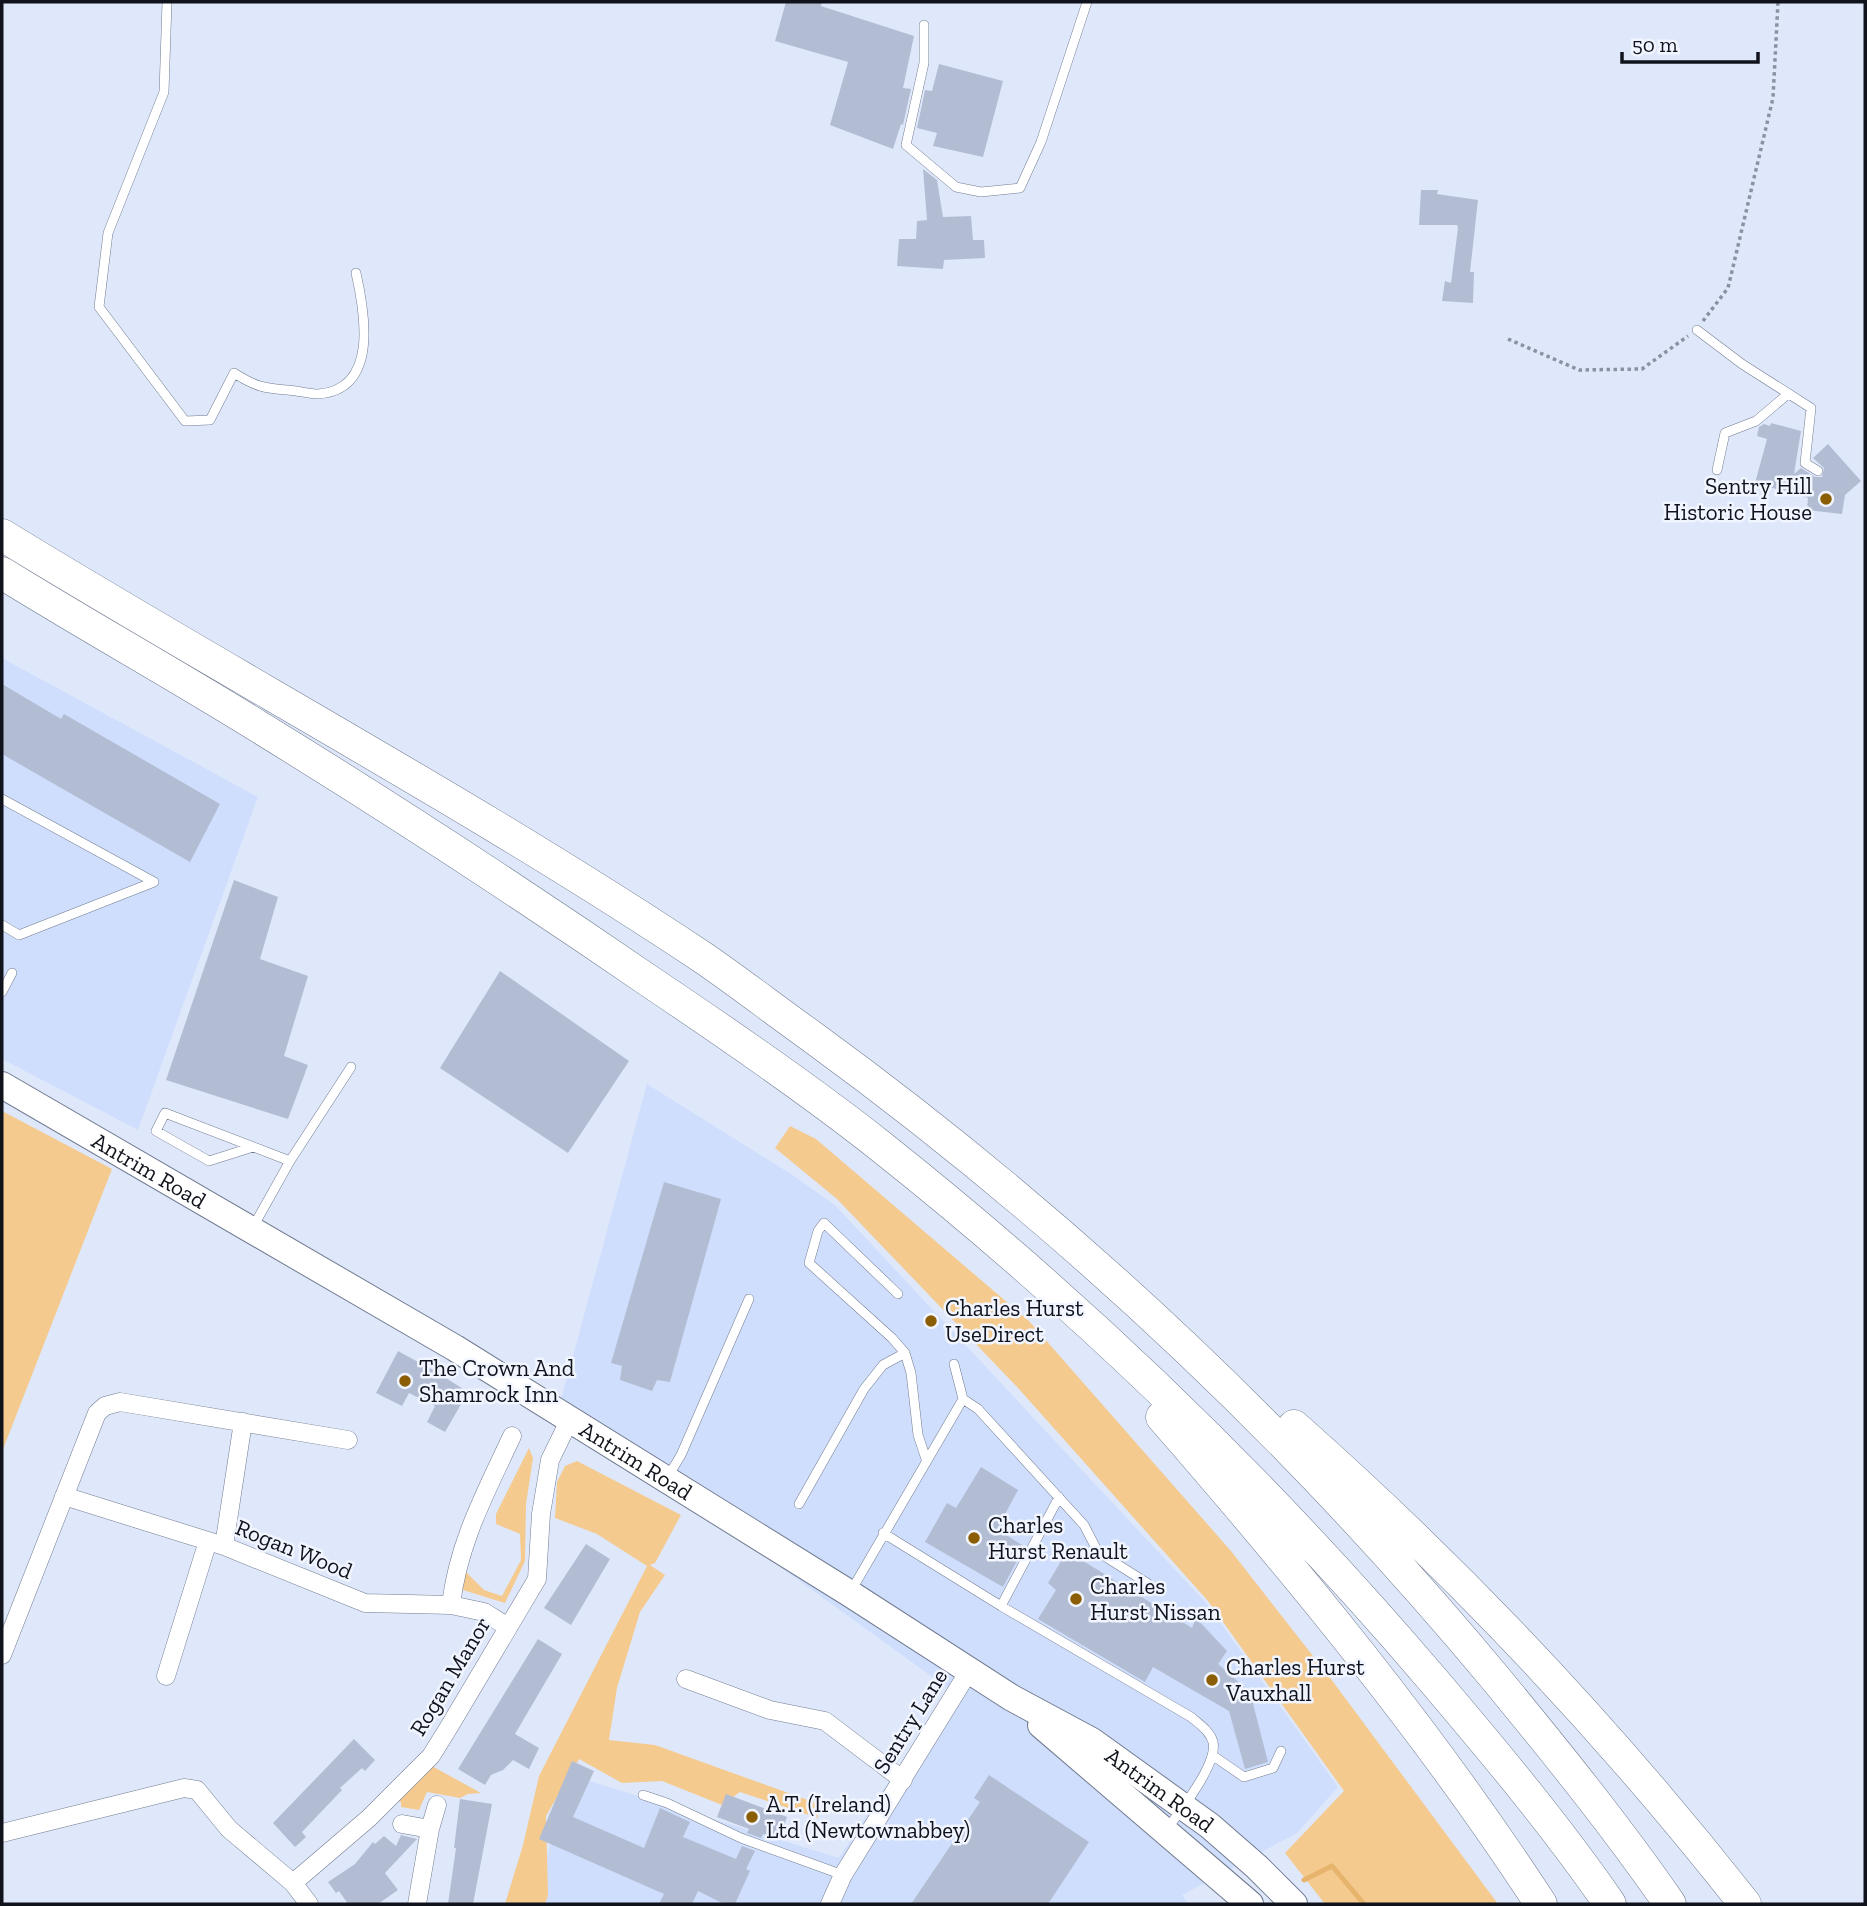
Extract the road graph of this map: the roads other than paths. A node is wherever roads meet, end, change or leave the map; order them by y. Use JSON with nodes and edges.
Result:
{"nodes":[{"id":1,"x":167,"y":2,"type":"edge"},
{"id":2,"x":1087,"y":2,"type":"edge"},
{"id":3,"x":924,"y":25,"type":"dead end"},
{"id":4,"x":356,"y":272,"type":"dead end"},
{"id":5,"x":1697,"y":330,"type":"road end"},
{"id":6,"x":1788,"y":394,"type":"junction"},
{"id":7,"x":1717,"y":470,"type":"dead end"},
{"id":8,"x":1818,"y":471,"type":"dead end"},
{"id":9,"x":2,"y":535,"type":"edge"},
{"id":10,"x":2,"y":573,"type":"edge"},
{"id":11,"x":2,"y":799,"type":"edge"},
{"id":12,"x":2,"y":925,"type":"edge"},
{"id":13,"x":12,"y":973,"type":"dead end"},
{"id":14,"x":2,"y":992,"type":"edge"},
{"id":15,"x":351,"y":1067,"type":"dead end"},
{"id":16,"x":862,"y":1073,"type":"junction"},
{"id":17,"x":2,"y":1084,"type":"edge"},
{"id":18,"x":877,"y":1143,"type":"junction"},
{"id":19,"x":253,"y":1147,"type":"junction"},
{"id":20,"x":290,"y":1161,"type":"junction"},
{"id":21,"x":252,"y":1228,"type":"junction"},
{"id":22,"x":898,"y":1294,"type":"dead end"},
{"id":23,"x":749,"y":1299,"type":"dead end"},
{"id":24,"x":905,"y":1353,"type":"junction"},
{"id":25,"x":954,"y":1364,"type":"dead end"},
{"id":26,"x":963,"y":1399,"type":"junction"},
{"id":27,"x":570,"y":1419,"type":"junction"},
{"id":28,"x":243,"y":1422,"type":"junction"},
{"id":29,"x":512,"y":1436,"type":"dead end"},
{"id":30,"x":348,"y":1440,"type":"dead end"},
{"id":31,"x":926,"y":1459,"type":"junction"},
{"id":32,"x":666,"y":1480,"type":"junction"},
{"id":33,"x":64,"y":1496,"type":"junction"},
{"id":34,"x":1059,"y":1497,"type":"junction"},
{"id":35,"x":799,"y":1504,"type":"dead end"},
{"id":36,"x":883,"y":1533,"type":"junction"},
{"id":37,"x":216,"y":1544,"type":"junction"},
{"id":38,"x":1147,"y":1583,"type":"dead end"},
{"id":39,"x":849,"y":1593,"type":"junction"},
{"id":40,"x":451,"y":1605,"type":"junction"},
{"id":41,"x":1001,"y":1606,"type":"junction"},
{"id":42,"x":508,"y":1627,"type":"junction"},
{"id":43,"x":2,"y":1655,"type":"edge"},
{"id":44,"x":969,"y":1671,"type":"junction"},
{"id":45,"x":166,"y":1676,"type":"dead end"},
{"id":46,"x":686,"y":1679,"type":"dead end"},
{"id":47,"x":1012,"y":1699,"type":"junction"},
{"id":48,"x":1282,"y":1751,"type":"dead end"},
{"id":49,"x":1212,"y":1755,"type":"junction"},
{"id":50,"x":902,"y":1780,"type":"junction"},
{"id":51,"x":643,"y":1795,"type":"dead end"},
{"id":52,"x":437,"y":1805,"type":"dead end"},
{"id":53,"x":1184,"y":1805,"type":"junction"},
{"id":54,"x":402,"y":1824,"type":"dead end"},
{"id":55,"x":430,"y":1829,"type":"junction"},
{"id":56,"x":1167,"y":1831,"type":"junction"},
{"id":57,"x":2,"y":1833,"type":"edge"},
{"id":58,"x":843,"y":1875,"type":"junction"},
{"id":59,"x":293,"y":1883,"type":"junction"},
{"id":60,"x":309,"y":1904,"type":"edge"},
{"id":61,"x":417,"y":1904,"type":"edge"},
{"id":62,"x":830,"y":1904,"type":"edge"},
{"id":63,"x":1250,"y":1904,"type":"edge"},
{"id":64,"x":1294,"y":1904,"type":"edge"},
{"id":65,"x":1541,"y":1904,"type":"edge"},
{"id":66,"x":1611,"y":1904,"type":"edge"},
{"id":67,"x":1670,"y":1904,"type":"edge"},
{"id":68,"x":1745,"y":1904,"type":"edge"}],
"edges":[{"from":1,"to":4,"type":"lane"},
{"from":2,"to":3,"type":"lane"},
{"from":5,"to":6,"type":"lane"},
{"from":6,"to":7,"type":"lane"},
{"from":6,"to":8,"type":"lane"},
{"from":9,"to":16,"type":"highway"},
{"from":10,"to":18,"type":"highway"},
{"from":11,"to":12,"type":"lane"},
{"from":13,"to":14,"type":"lane"},
{"from":15,"to":20,"type":"lane"},
{"from":16,"to":67,"type":"highway"},
{"from":16,"to":68,"type":"highway"},
{"from":17,"to":21,"type":"main road","name":"Antrim Road"},
{"from":18,"to":65,"type":"highway"},
{"from":18,"to":66,"type":"highway"},
{"from":19,"to":19,"type":"lane"},
{"from":19,"to":20,"type":"lane"},
{"from":20,"to":21,"type":"lane"},
{"from":21,"to":27,"type":"main road","name":"Antrim Road"},
{"from":22,"to":24,"type":"lane"},
{"from":23,"to":32,"type":"lane"},
{"from":24,"to":31,"type":"lane"},
{"from":24,"to":35,"type":"lane"},
{"from":25,"to":26,"type":"lane"},
{"from":26,"to":31,"type":"lane"},
{"from":26,"to":34,"type":"lane"},
{"from":27,"to":32,"type":"main road","name":"Antrim Road"},
{"from":27,"to":42,"type":"street","name":"Rogan Manor"},
{"from":28,"to":30,"type":"street"},
{"from":28,"to":33,"type":"street"},
{"from":28,"to":37,"type":"street"},
{"from":29,"to":40,"type":"street"},
{"from":31,"to":36,"type":"lane"},
{"from":32,"to":39,"type":"main road","name":"Antrim Road"},
{"from":33,"to":37,"type":"street","name":"Rogan Wood"},
{"from":33,"to":43,"type":"street"},
{"from":34,"to":38,"type":"lane"},
{"from":34,"to":41,"type":"lane"},
{"from":36,"to":39,"type":"lane"},
{"from":36,"to":41,"type":"lane"},
{"from":37,"to":40,"type":"street","name":"Rogan Wood"},
{"from":37,"to":45,"type":"street"},
{"from":39,"to":44,"type":"main road","name":"Antrim Road"},
{"from":40,"to":42,"type":"street","name":"Rogan Wood"},
{"from":41,"to":49,"type":"lane"},
{"from":42,"to":59,"type":"street","name":"Rogan Manor"},
{"from":44,"to":47,"type":"main road","name":"Antrim Road"},
{"from":44,"to":50,"type":"street","name":"Sentry Lane"},
{"from":46,"to":50,"type":"street"},
{"from":47,"to":53,"type":"main road","name":"Antrim Road"},
{"from":47,"to":56,"type":"main road","name":"Antrim Road"},
{"from":48,"to":49,"type":"lane"},
{"from":49,"to":53,"type":"lane"},
{"from":50,"to":58,"type":"street","name":"Sentry Lane"},
{"from":51,"to":58,"type":"lane"},
{"from":52,"to":55,"type":"street"},
{"from":53,"to":56,"type":"lane"},
{"from":53,"to":64,"type":"main road","name":"Antrim Road"},
{"from":54,"to":55,"type":"street"},
{"from":55,"to":61,"type":"street"},
{"from":56,"to":63,"type":"main road","name":"Antrim Road"},
{"from":57,"to":59,"type":"street"},
{"from":58,"to":62,"type":"street","name":"Sentry Lane"},
{"from":59,"to":60,"type":"street"}]}
